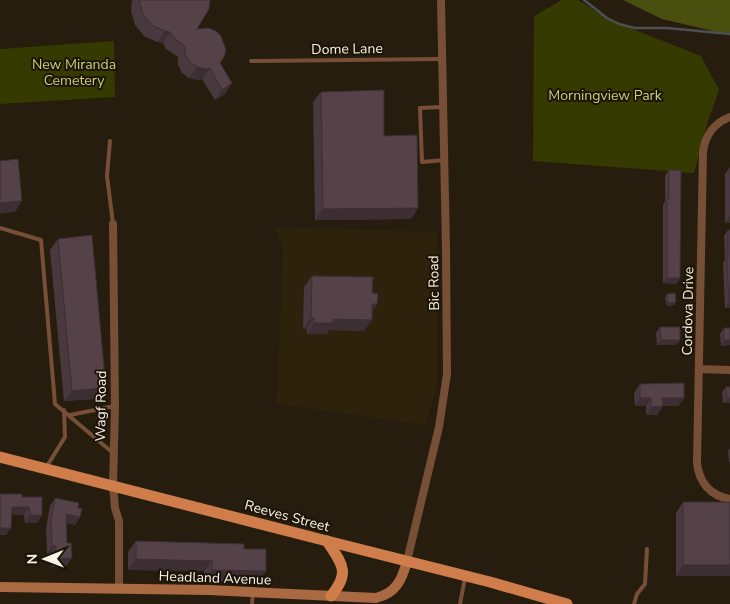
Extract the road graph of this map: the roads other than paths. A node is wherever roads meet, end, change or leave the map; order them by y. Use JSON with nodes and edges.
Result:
{"nodes":[{"id":1,"x":441,"y":0,"type":"edge"},
{"id":2,"x":443,"y":59,"type":"junction"},
{"id":3,"x":251,"y":61,"type":"dead end"},
{"id":4,"x":444,"y":107,"type":"junction"},
{"id":5,"x":730,"y":117,"type":"edge"},
{"id":6,"x":110,"y":141,"type":"dead end"},
{"id":7,"x":445,"y":160,"type":"junction"},
{"id":8,"x":113,"y":224,"type":"joint"},
{"id":9,"x":0,"y":228,"type":"edge"},
{"id":10,"x":699,"y":369,"type":"junction"},
{"id":11,"x":730,"y":370,"type":"edge"},
{"id":12,"x":114,"y":406,"type":"junction"},
{"id":13,"x":64,"y":410,"type":"junction"},
{"id":14,"x":70,"y":415,"type":"junction"},
{"id":15,"x":113,"y":453,"type":"junction"},
{"id":16,"x":0,"y":457,"type":"edge"},
{"id":17,"x":46,"y":468,"type":"junction"},
{"id":18,"x":113,"y":486,"type":"junction"},
{"id":19,"x":730,"y":499,"type":"edge"},
{"id":20,"x":327,"y":541,"type":"junction"},
{"id":21,"x":648,"y":549,"type":"dead end"},
{"id":22,"x":408,"y":562,"type":"junction"},
{"id":23,"x":466,"y":576,"type":"junction"},
{"id":24,"x":0,"y":587,"type":"edge"},
{"id":25,"x":119,"y":588,"type":"junction"},
{"id":26,"x":253,"y":592,"type":"junction"},
{"id":27,"x":331,"y":596,"type":"junction"},
{"id":28,"x":378,"y":601,"type":"edge"},
{"id":29,"x":252,"y":604,"type":"edge"},
{"id":30,"x":460,"y":604,"type":"edge"},
{"id":31,"x":567,"y":604,"type":"edge"},
{"id":32,"x":634,"y":604,"type":"edge"}],
"edges":[{"from":1,"to":2,"type":"street","name":"Bic Road"},
{"from":2,"to":3,"type":"lane","name":"Dome Lane"},
{"from":2,"to":4,"type":"street","name":"Bic Road"},
{"from":4,"to":7,"type":"street","name":"Bic Road"},
{"from":4,"to":7,"type":"lane"},
{"from":5,"to":10,"type":"street","name":"Cordova Drive"},
{"from":6,"to":8,"type":"lane"},
{"from":7,"to":22,"type":"street","name":"Bic Road"},
{"from":8,"to":12,"type":"street","name":"Wagf Road"},
{"from":9,"to":13,"type":"lane"},
{"from":10,"to":11,"type":"street"},
{"from":10,"to":19,"type":"street","name":"Cordova Drive"},
{"from":12,"to":14,"type":"lane"},
{"from":12,"to":15,"type":"street","name":"Wagf Road"},
{"from":13,"to":14,"type":"lane"},
{"from":13,"to":17,"type":"lane"},
{"from":14,"to":15,"type":"lane"},
{"from":15,"to":18,"type":"street","name":"Wagf Road"},
{"from":16,"to":17,"type":"main road","name":"Reeves Street"},
{"from":17,"to":18,"type":"main road","name":"Reeves Street"},
{"from":18,"to":20,"type":"main road","name":"Reeves Street"},
{"from":18,"to":25,"type":"street","name":"Wagf Road"},
{"from":20,"to":22,"type":"main road","name":"Reeves Street"},
{"from":20,"to":27,"type":"main road"},
{"from":21,"to":32,"type":"lane"},
{"from":22,"to":23,"type":"main road","name":"Reeves Street"},
{"from":22,"to":28,"type":"main road","name":"Headland Avenue"},
{"from":23,"to":30,"type":"lane"},
{"from":23,"to":31,"type":"main road","name":"Reeves Street"},
{"from":24,"to":25,"type":"main road","name":"Headland Avenue"},
{"from":25,"to":26,"type":"main road","name":"Headland Avenue"},
{"from":26,"to":27,"type":"main road","name":"Headland Avenue"},
{"from":26,"to":29,"type":"lane"},
{"from":27,"to":28,"type":"main road","name":"Headland Avenue"}]}
